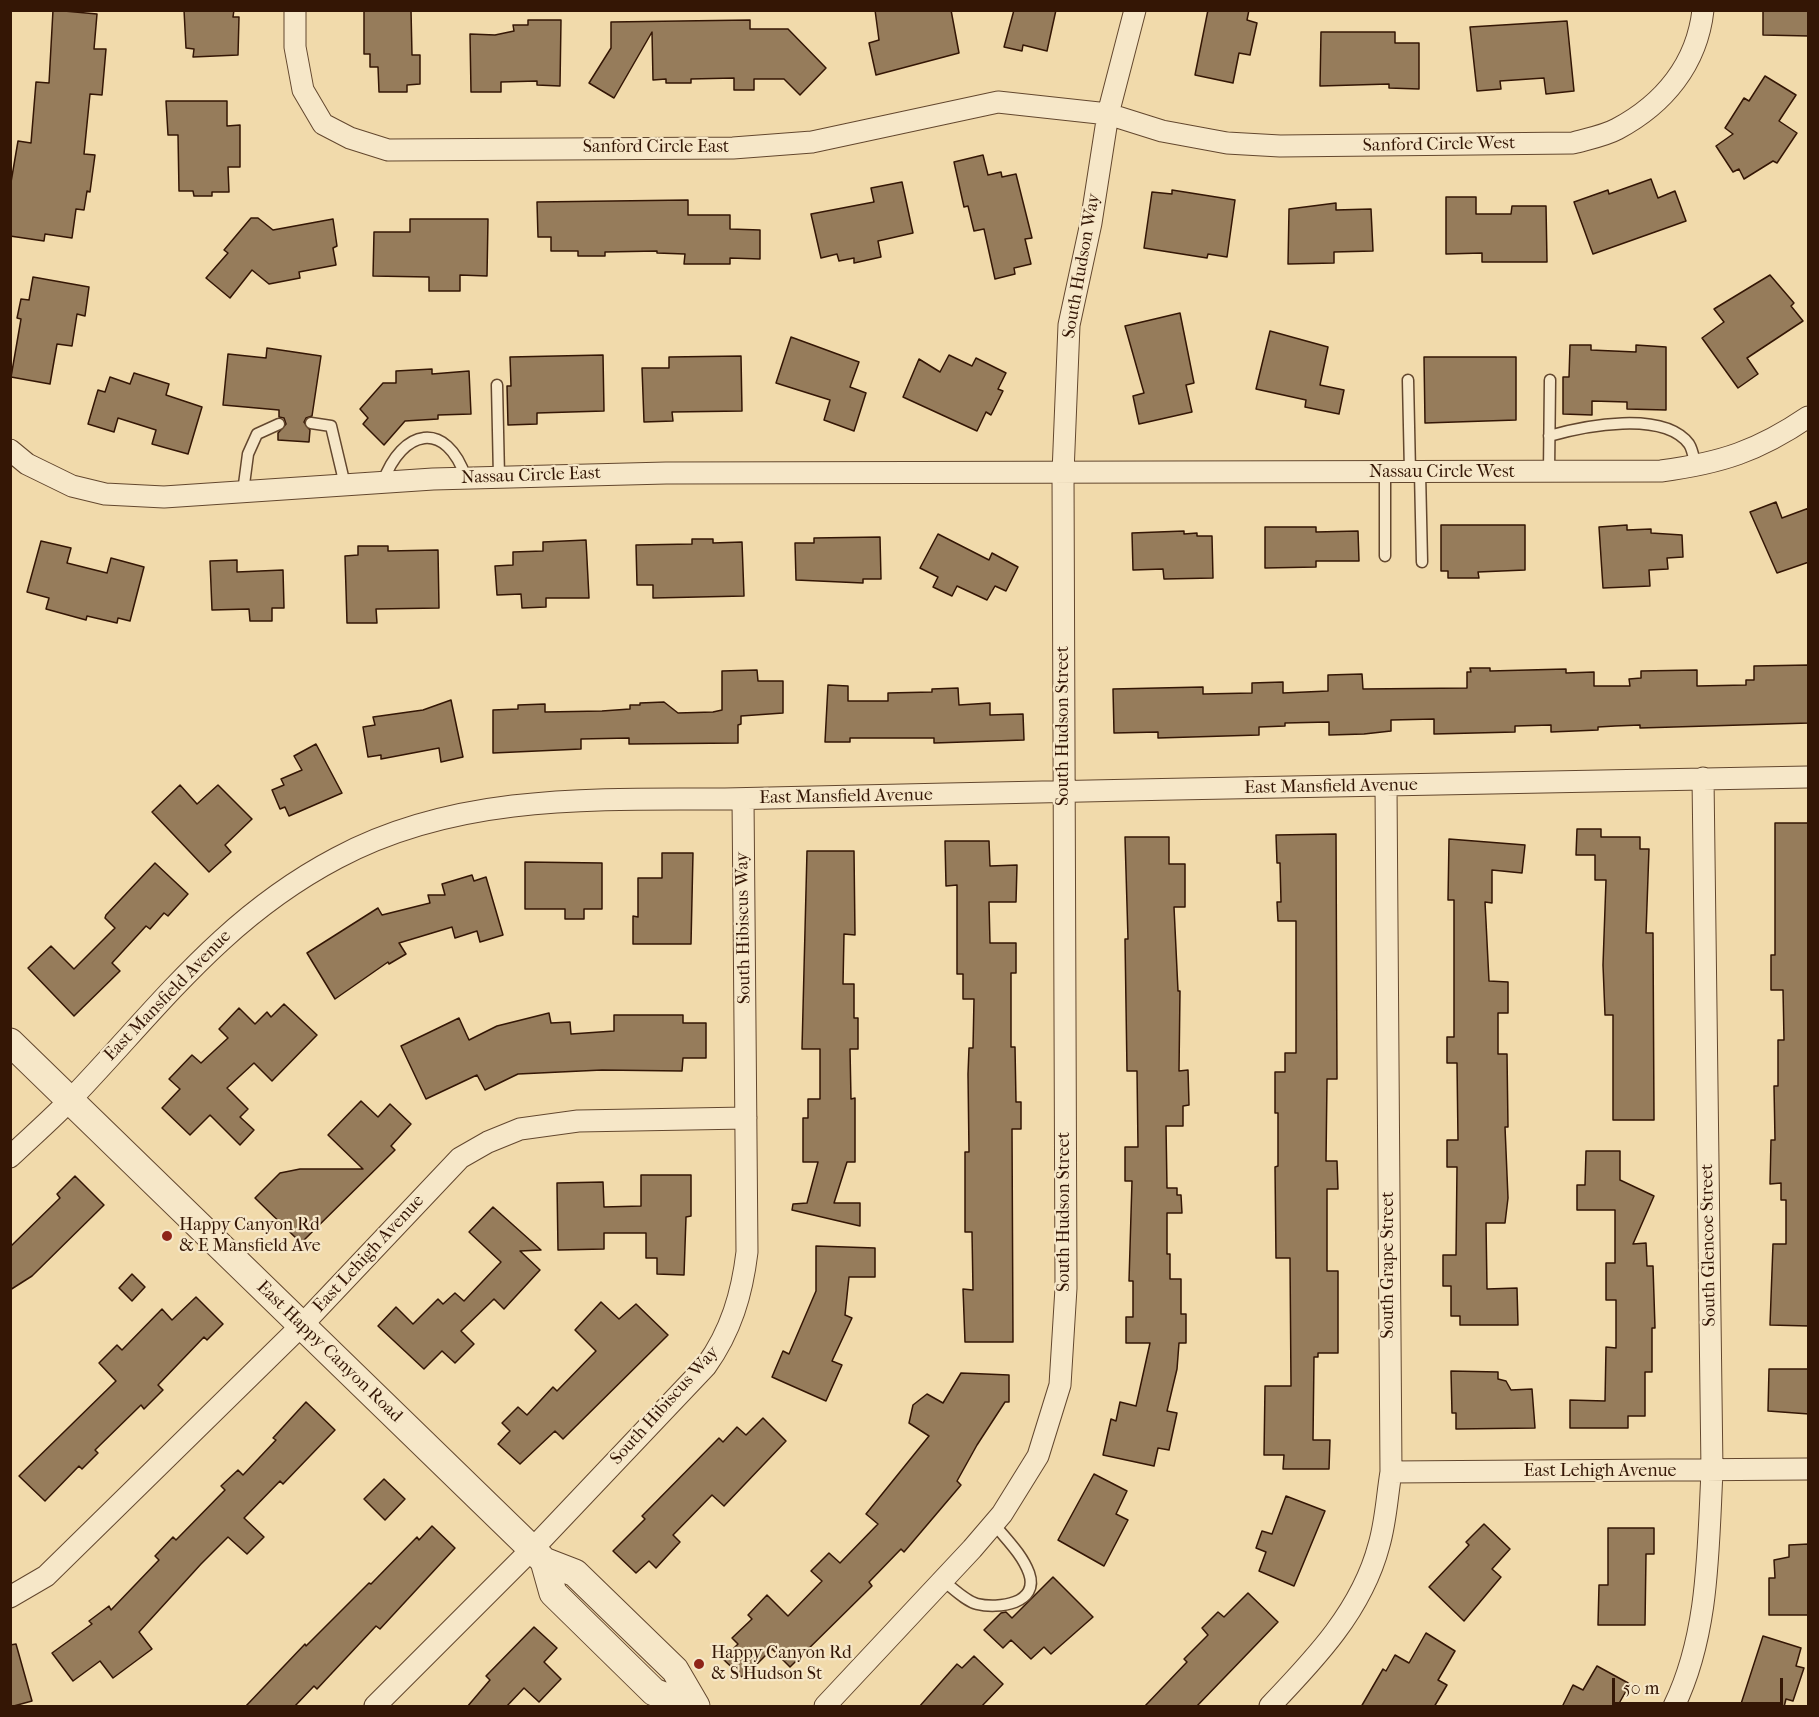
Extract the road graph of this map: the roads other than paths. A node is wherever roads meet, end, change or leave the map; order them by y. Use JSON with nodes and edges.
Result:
{"nodes":[{"id":1,"x":295,"y":10,"type":"edge"},
{"id":2,"x":1135,"y":10,"type":"edge"},
{"id":3,"x":1703,"y":10,"type":"edge"},
{"id":4,"x":1108,"y":114,"type":"junction"},
{"id":5,"x":1408,"y":380,"type":"dead end"},
{"id":6,"x":1550,"y":380,"type":"dead end"},
{"id":7,"x":497,"y":385,"type":"dead end"},
{"id":8,"x":1809,"y":417,"type":"edge"},
{"id":9,"x":311,"y":423,"type":"dead end"},
{"id":10,"x":279,"y":424,"type":"dead end"},
{"id":11,"x":1549,"y":436,"type":"junction"},
{"id":12,"x":10,"y":450,"type":"edge"},
{"id":13,"x":1696,"y":467,"type":"junction"},
{"id":14,"x":1384,"y":472,"type":"junction"},
{"id":15,"x":1415,"y":472,"type":"junction"},
{"id":16,"x":1063,"y":473,"type":"junction"},
{"id":17,"x":1549,"y":473,"type":"junction"},
{"id":18,"x":499,"y":477,"type":"junction"},
{"id":19,"x":466,"y":478,"type":"junction"},
{"id":20,"x":383,"y":482,"type":"junction"},
{"id":21,"x":345,"y":485,"type":"junction"},
{"id":22,"x":243,"y":492,"type":"junction"},
{"id":23,"x":1385,"y":556,"type":"dead end"},
{"id":24,"x":1422,"y":562,"type":"dead end"},
{"id":25,"x":1064,"y":634,"type":"joint"},
{"id":26,"x":1809,"y":777,"type":"edge"},
{"id":27,"x":1702,"y":778,"type":"junction"},
{"id":28,"x":1386,"y":786,"type":"junction"},
{"id":29,"x":1065,"y":792,"type":"junction"},
{"id":30,"x":743,"y":799,"type":"junction"},
{"id":31,"x":10,"y":1042,"type":"edge"},
{"id":32,"x":71,"y":1100,"type":"junction"},
{"id":33,"x":746,"y":1118,"type":"junction"},
{"id":34,"x":10,"y":1157,"type":"edge"},
{"id":35,"x":302,"y":1326,"type":"junction"},
{"id":36,"x":1809,"y":1470,"type":"edge"},
{"id":37,"x":1712,"y":1471,"type":"junction"},
{"id":38,"x":1390,"y":1472,"type":"junction"},
{"id":39,"x":994,"y":1524,"type":"junction"},
{"id":40,"x":538,"y":1555,"type":"junction"},
{"id":41,"x":942,"y":1580,"type":"junction"},
{"id":42,"x":10,"y":1597,"type":"edge"},
{"id":43,"x":375,"y":1707,"type":"edge"},
{"id":44,"x":689,"y":1707,"type":"edge"},
{"id":45,"x":696,"y":1707,"type":"edge"},
{"id":46,"x":825,"y":1707,"type":"edge"},
{"id":47,"x":1270,"y":1707,"type":"edge"},
{"id":48,"x":1674,"y":1707,"type":"edge"}],
"edges":[{"from":1,"to":4,"type":"street","name":"Sanford Circle East"},
{"from":2,"to":4,"type":"street","name":"South Hudson Way"},
{"from":3,"to":4,"type":"street","name":"Sanford Circle West"},
{"from":4,"to":16,"type":"street","name":"South Hudson Way"},
{"from":5,"to":15,"type":"lane"},
{"from":6,"to":11,"type":"lane"},
{"from":7,"to":18,"type":"lane"},
{"from":8,"to":13,"type":"street","name":"Nassau Circle West"},
{"from":9,"to":21,"type":"lane"},
{"from":10,"to":22,"type":"lane"},
{"from":11,"to":13,"type":"lane"},
{"from":11,"to":17,"type":"lane"},
{"from":12,"to":22,"type":"street","name":"Nassau Circle East"},
{"from":13,"to":17,"type":"street","name":"Nassau Circle West"},
{"from":14,"to":15,"type":"street","name":"Nassau Circle West"},
{"from":14,"to":16,"type":"street","name":"Nassau Circle West"},
{"from":14,"to":23,"type":"lane"},
{"from":15,"to":17,"type":"street","name":"Nassau Circle West"},
{"from":15,"to":24,"type":"lane"},
{"from":16,"to":18,"type":"street","name":"Nassau Circle East"},
{"from":16,"to":25,"type":"street","name":"South Hudson Way"},
{"from":18,"to":19,"type":"street","name":"Nassau Circle East"},
{"from":19,"to":20,"type":"street","name":"Nassau Circle East"},
{"from":19,"to":20,"type":"lane"},
{"from":20,"to":21,"type":"street","name":"Nassau Circle East"},
{"from":21,"to":22,"type":"street","name":"Nassau Circle East"},
{"from":25,"to":29,"type":"street","name":"South Hudson Street"},
{"from":26,"to":27,"type":"street","name":"East Mansfield Avenue"},
{"from":27,"to":28,"type":"street","name":"East Mansfield Avenue"},
{"from":27,"to":37,"type":"street","name":"South Glencoe Street"},
{"from":28,"to":29,"type":"street","name":"East Mansfield Avenue"},
{"from":28,"to":38,"type":"street","name":"South Grape Street"},
{"from":29,"to":30,"type":"street","name":"East Mansfield Avenue"},
{"from":29,"to":39,"type":"street","name":"South Hudson Street"},
{"from":30,"to":32,"type":"street","name":"East Mansfield Avenue"},
{"from":30,"to":33,"type":"street","name":"South Hibiscus Way"},
{"from":31,"to":32,"type":"street","name":"East Happy Canyon Road"},
{"from":32,"to":34,"type":"street","name":"East Mansfield Avenue"},
{"from":32,"to":35,"type":"street","name":"East Happy Canyon Road"},
{"from":33,"to":35,"type":"street","name":"East Lehigh Avenue"},
{"from":33,"to":40,"type":"street","name":"South Hibiscus Way"},
{"from":35,"to":40,"type":"street","name":"East Happy Canyon Road"},
{"from":35,"to":42,"type":"street","name":"East Lehigh Avenue"},
{"from":36,"to":37,"type":"street","name":"East Lehigh Avenue"},
{"from":37,"to":38,"type":"street","name":"East Lehigh Avenue"},
{"from":37,"to":48,"type":"street","name":"South Glencoe Street"},
{"from":38,"to":47,"type":"street","name":"South Grape Street"},
{"from":39,"to":41,"type":"street","name":"South Hudson Street"},
{"from":39,"to":41,"type":"lane"},
{"from":40,"to":43,"type":"street","name":"South Hibiscus Way"},
{"from":40,"to":44,"type":"street"},
{"from":40,"to":45,"type":"street","name":"East Happy Canyon Road"},
{"from":41,"to":46,"type":"street","name":"South Hudson Street"}]}
